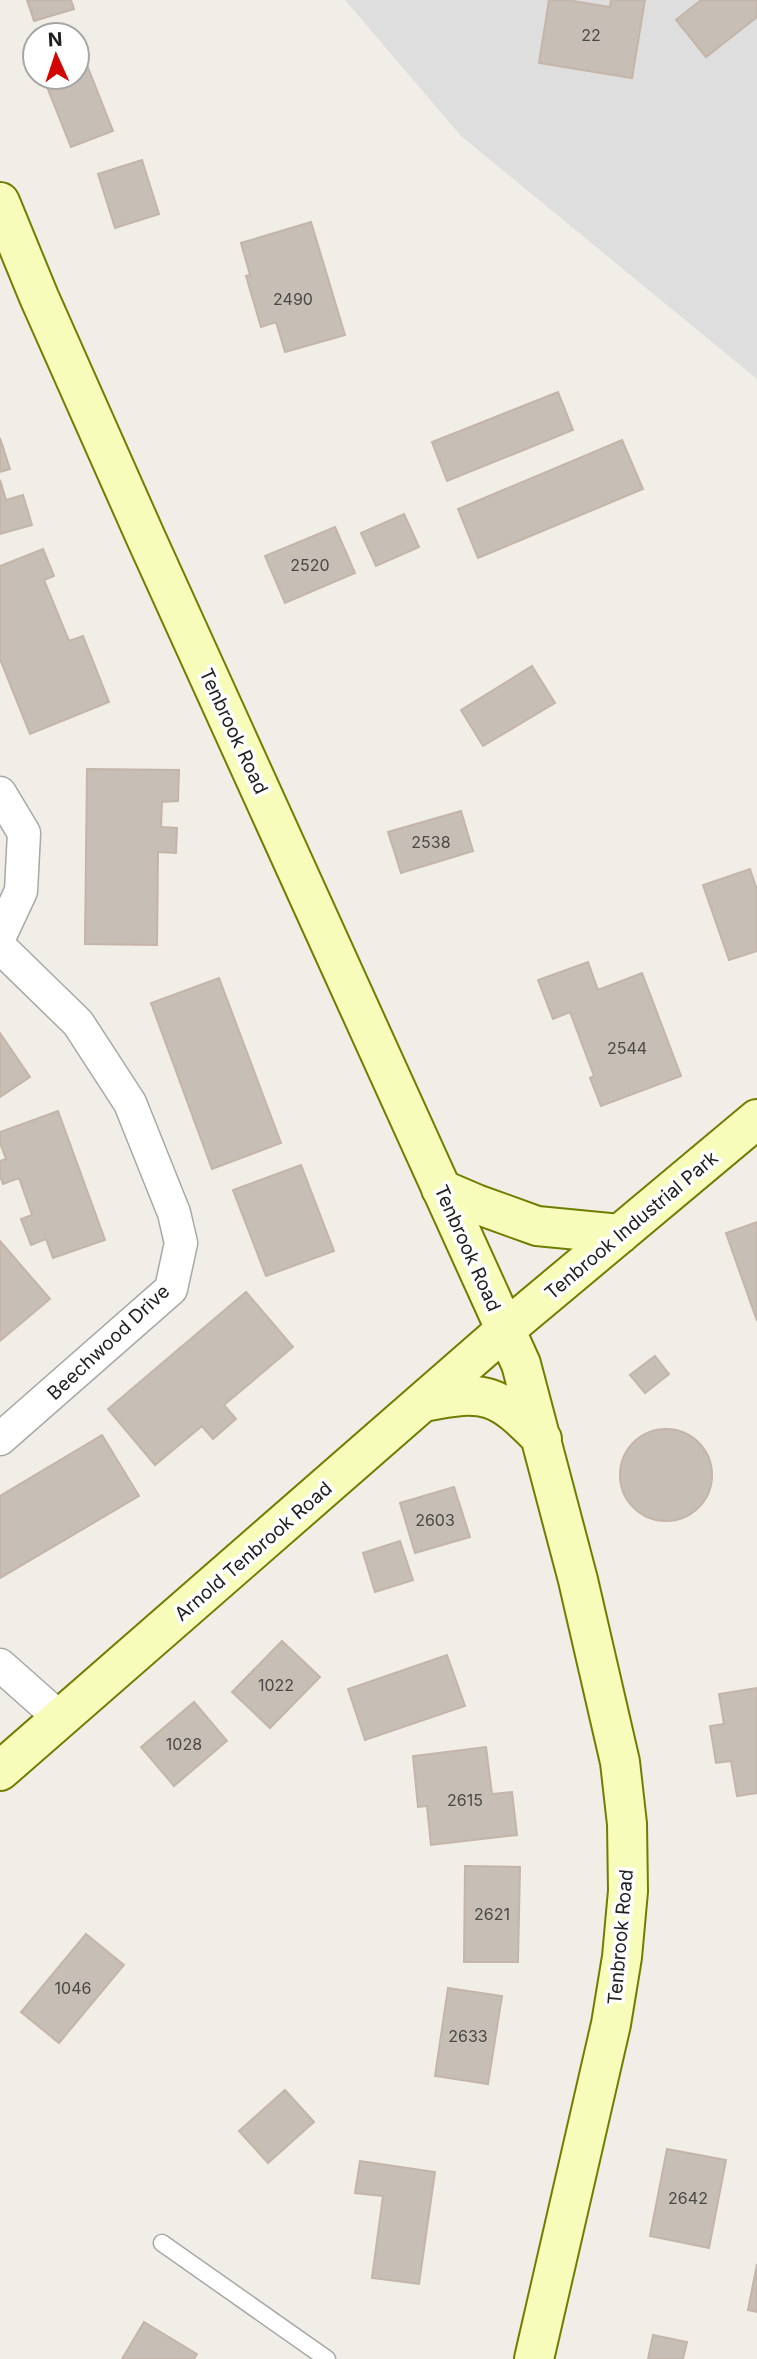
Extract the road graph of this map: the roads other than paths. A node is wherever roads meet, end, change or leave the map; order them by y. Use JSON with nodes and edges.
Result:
{"nodes":[{"id":1,"x":0,"y":202,"type":"edge"},
{"id":2,"x":0,"y":793,"type":"edge"},
{"id":3,"x":0,"y":936,"type":"edge"},
{"id":4,"x":0,"y":947,"type":"edge"},
{"id":5,"x":757,"y":1119,"type":"edge"},
{"id":6,"x":441,"y":1189,"type":"junction"},
{"id":7,"x":620,"y":1234,"type":"junction"},
{"id":8,"x":505,"y":1331,"type":"junction"},
{"id":9,"x":424,"y":1402,"type":"junction"},
{"id":10,"x":0,"y":1439,"type":"edge"},
{"id":11,"x":542,"y":1439,"type":"junction"},
{"id":12,"x":0,"y":1665,"type":"edge"},
{"id":13,"x":61,"y":1719,"type":"junction"},
{"id":14,"x":0,"y":1771,"type":"edge"},
{"id":15,"x":162,"y":2243,"type":"dead end"},
{"id":16,"x":327,"y":2359,"type":"edge"},
{"id":17,"x":534,"y":2359,"type":"edge"}],
"edges":[{"from":1,"to":6,"type":"street","name":"Tenbrook Road"},
{"from":2,"to":3,"type":"street"},
{"from":4,"to":10,"type":"street","name":"Beechwood Drive"},
{"from":5,"to":7,"type":"street","name":"Tenbrook Industrial Park"},
{"from":6,"to":7,"type":"street"},
{"from":6,"to":8,"type":"street","name":"Tenbrook Road"},
{"from":7,"to":8,"type":"street","name":"Tenbrook Industrial Park"},
{"from":8,"to":9,"type":"street","name":"Arnold Tenbrook Road"},
{"from":8,"to":11,"type":"street","name":"Tenbrook Road"},
{"from":9,"to":11,"type":"street"},
{"from":9,"to":13,"type":"street","name":"Arnold Tenbrook Road"},
{"from":11,"to":17,"type":"street","name":"Tenbrook Road"},
{"from":12,"to":13,"type":"street"},
{"from":13,"to":14,"type":"street","name":"Arnold Tenbrook Road"},
{"from":15,"to":16,"type":"lane"}]}
